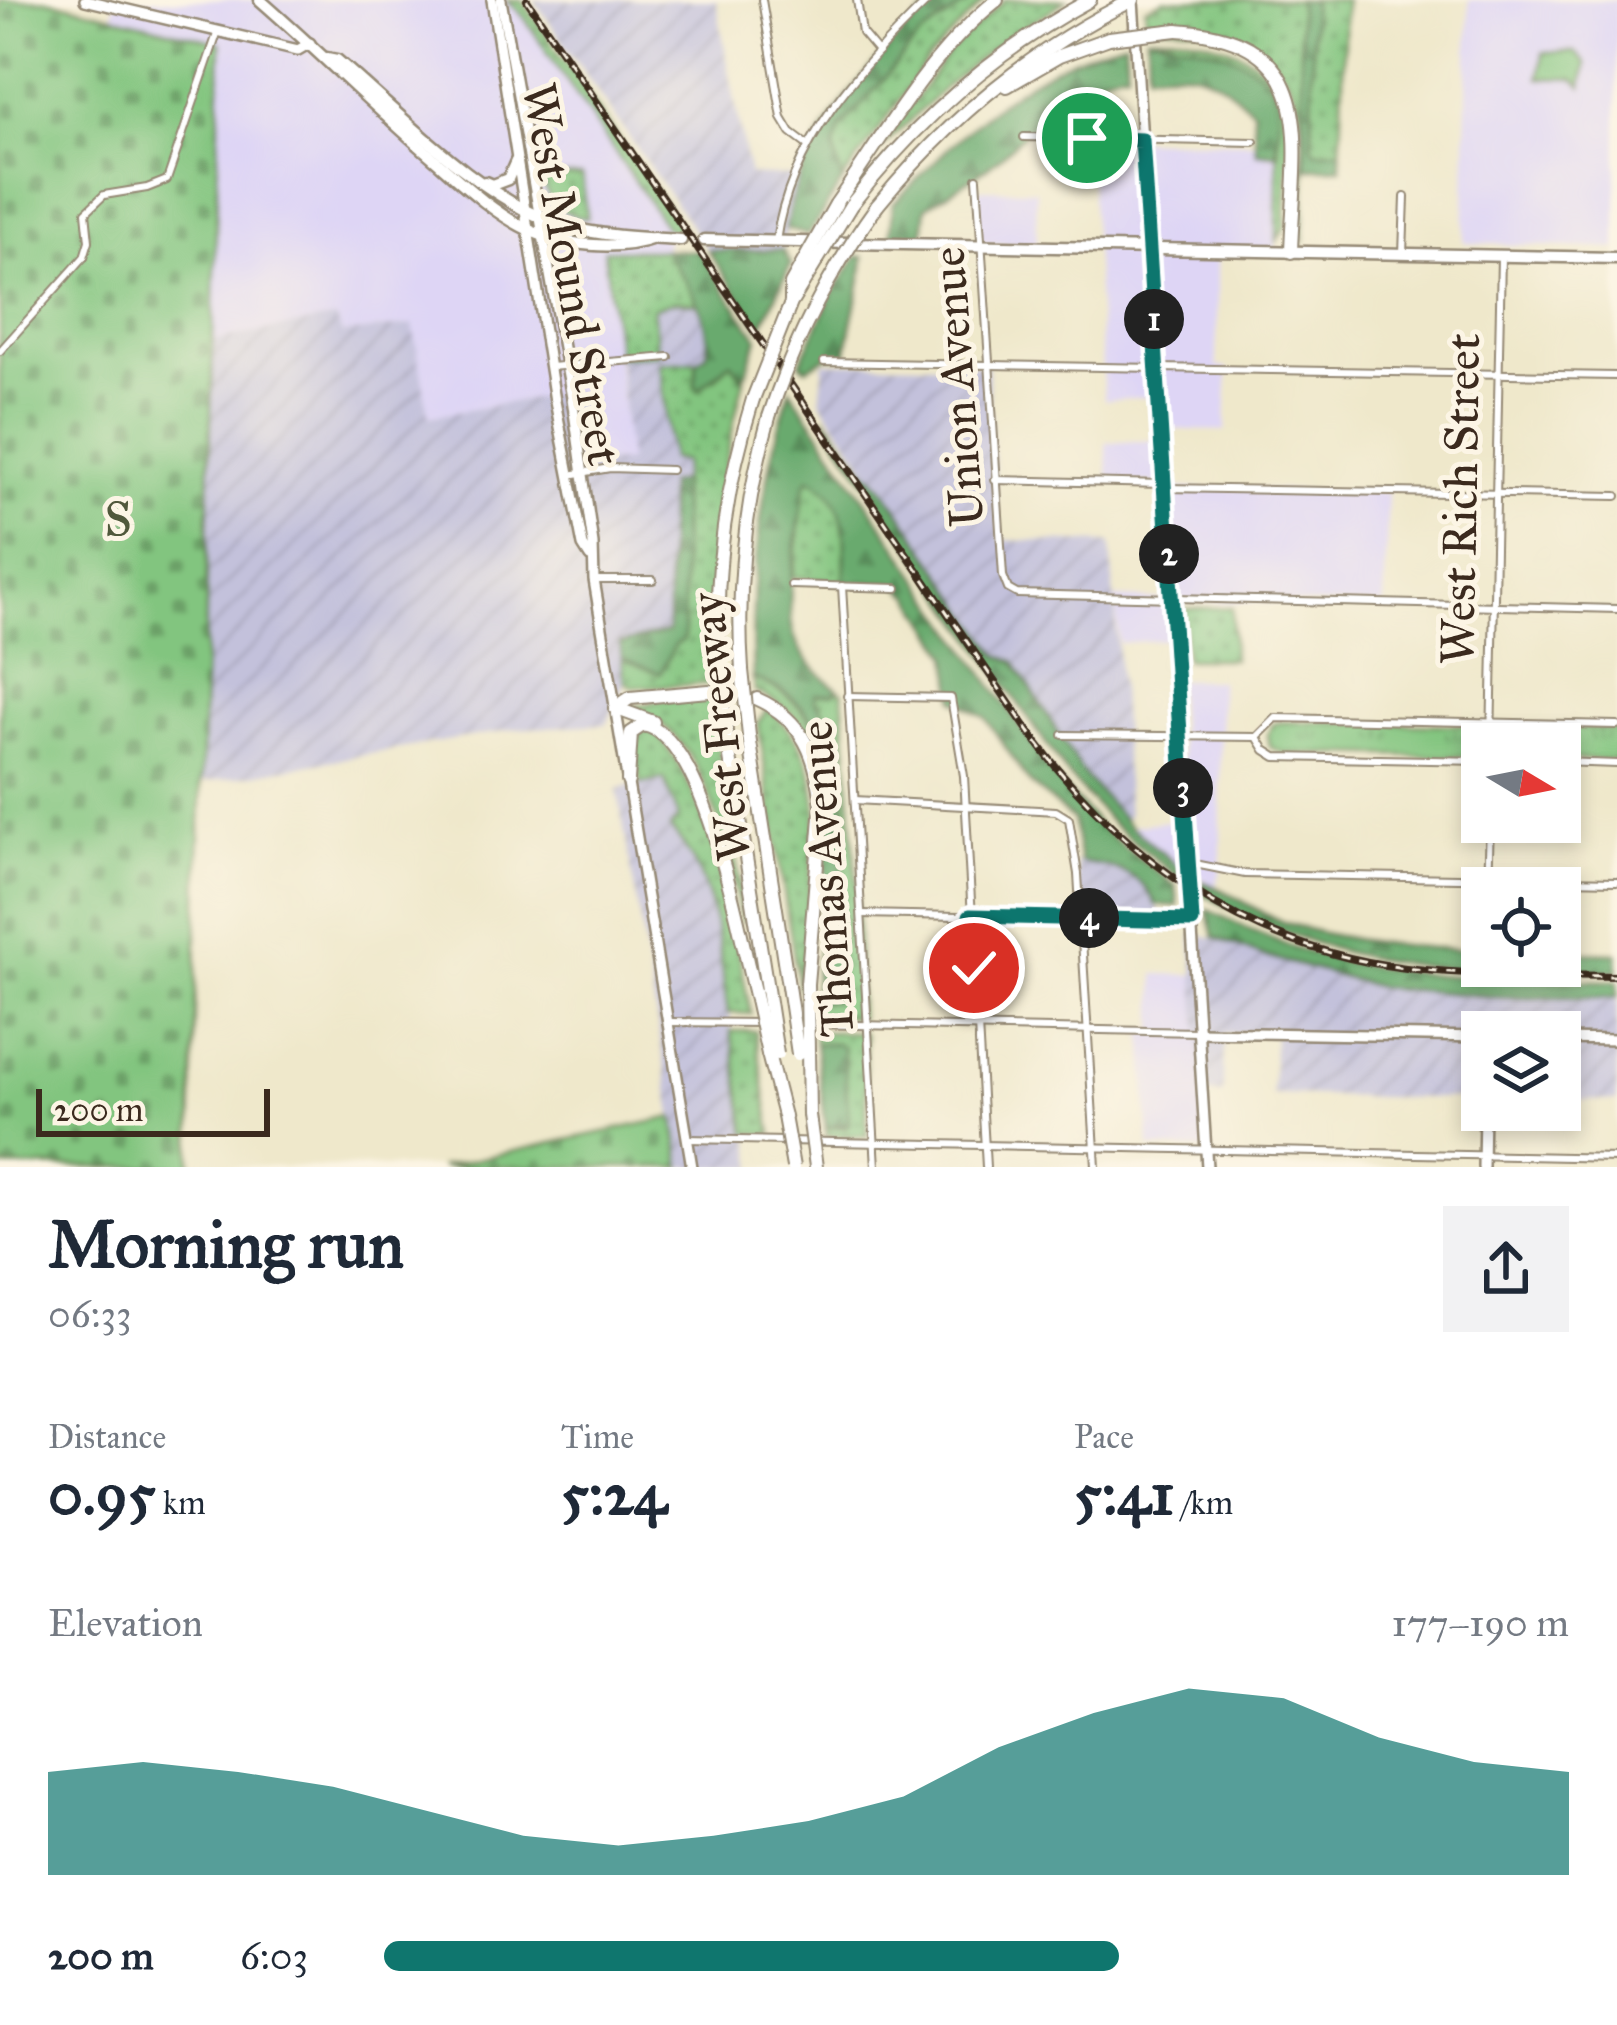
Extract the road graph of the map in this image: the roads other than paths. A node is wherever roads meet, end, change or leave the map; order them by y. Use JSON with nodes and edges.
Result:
{"nodes":[{"id":1,"x":85,"y":0,"type":"edge"},
{"id":2,"x":260,"y":0,"type":"edge"},
{"id":3,"x":496,"y":0,"type":"edge"},
{"id":4,"x":762,"y":0,"type":"edge"},
{"id":5,"x":857,"y":0,"type":"edge"},
{"id":6,"x":929,"y":0,"type":"edge"},
{"id":7,"x":998,"y":0,"type":"edge"},
{"id":8,"x":1090,"y":0,"type":"edge"},
{"id":9,"x":1133,"y":0,"type":"edge"},
{"id":10,"x":218,"y":31,"type":"junction"},
{"id":11,"x":310,"y":43,"type":"junction"},
{"id":12,"x":878,"y":52,"type":"junction"},
{"id":13,"x":327,"y":58,"type":"junction"},
{"id":14,"x":975,"y":104,"type":"junction"},
{"id":15,"x":1024,"y":136,"type":"dead end"},
{"id":16,"x":1142,"y":140,"type":"junction"},
{"id":17,"x":1254,"y":142,"type":"dead end"},
{"id":18,"x":807,"y":145,"type":"junction"},
{"id":19,"x":516,"y":161,"type":"junction"},
{"id":20,"x":977,"y":178,"type":"dead end"},
{"id":21,"x":477,"y":179,"type":"junction"},
{"id":22,"x":1405,"y":197,"type":"dead end"},
{"id":23,"x":843,"y":204,"type":"junction"},
{"id":24,"x":524,"y":211,"type":"junction"},
{"id":25,"x":542,"y":217,"type":"junction"},
{"id":26,"x":528,"y":230,"type":"junction"},
{"id":27,"x":545,"y":235,"type":"junction"},
{"id":28,"x":654,"y":238,"type":"junction"},
{"id":29,"x":681,"y":240,"type":"dead end"},
{"id":30,"x":704,"y":240,"type":"dead end"},
{"id":31,"x":776,"y":241,"type":"junction"},
{"id":32,"x":980,"y":243,"type":"junction"},
{"id":33,"x":1149,"y":249,"type":"junction"},
{"id":34,"x":1291,"y":252,"type":"junction"},
{"id":35,"x":1403,"y":254,"type":"junction"},
{"id":36,"x":1501,"y":255,"type":"junction"},
{"id":37,"x":1617,"y":258,"type":"edge"},
{"id":38,"x":0,"y":352,"type":"edge"},
{"id":39,"x":669,"y":357,"type":"dead end"},
{"id":40,"x":824,"y":362,"type":"dead end"},
{"id":41,"x":566,"y":364,"type":"junction"},
{"id":42,"x":987,"y":365,"type":"junction"},
{"id":43,"x":550,"y":367,"type":"junction"},
{"id":44,"x":1157,"y":367,"type":"junction"},
{"id":45,"x":1499,"y":374,"type":"junction"},
{"id":46,"x":1617,"y":376,"type":"edge"},
{"id":47,"x":671,"y":470,"type":"dead end"},
{"id":48,"x":582,"y":473,"type":"junction"},
{"id":49,"x":569,"y":475,"type":"junction"},
{"id":50,"x":995,"y":480,"type":"junction"},
{"id":51,"x":1164,"y":486,"type":"junction"},
{"id":52,"x":1497,"y":494,"type":"junction"},
{"id":53,"x":1617,"y":496,"type":"edge"},
{"id":54,"x":590,"y":557,"type":"junction"},
{"id":55,"x":594,"y":580,"type":"junction"},
{"id":56,"x":653,"y":580,"type":"dead end"},
{"id":57,"x":791,"y":585,"type":"dead end"},
{"id":58,"x":842,"y":586,"type":"junction"},
{"id":59,"x":897,"y":588,"type":"dead end"},
{"id":60,"x":1172,"y":601,"type":"junction"},
{"id":61,"x":1494,"y":607,"type":"junction"},
{"id":62,"x":1617,"y":609,"type":"edge"},
{"id":63,"x":709,"y":691,"type":"dead end"},
{"id":64,"x":847,"y":696,"type":"junction"},
{"id":65,"x":758,"y":699,"type":"dead end"},
{"id":66,"x":615,"y":708,"type":"junction"},
{"id":67,"x":1492,"y":722,"type":"junction"},
{"id":68,"x":1617,"y":725,"type":"edge"},
{"id":69,"x":659,"y":729,"type":"junction"},
{"id":70,"x":1063,"y":735,"type":"dead end"},
{"id":71,"x":1180,"y":736,"type":"junction"},
{"id":72,"x":1257,"y":737,"type":"junction"},
{"id":73,"x":1461,"y":761,"type":"edge"},
{"id":74,"x":1581,"y":763,"type":"edge"},
{"id":75,"x":1617,"y":764,"type":"edge"},
{"id":76,"x":628,"y":781,"type":"junction"},
{"id":77,"x":854,"y":800,"type":"junction"},
{"id":78,"x":965,"y":806,"type":"junction"},
{"id":79,"x":1188,"y":863,"type":"junction"},
{"id":80,"x":1617,"y":881,"type":"edge"},
{"id":81,"x":1461,"y":882,"type":"edge"},
{"id":82,"x":1581,"y":882,"type":"edge"},
{"id":83,"x":862,"y":914,"type":"junction"},
{"id":84,"x":970,"y":916,"type":"junction"},
{"id":85,"x":1080,"y":918,"type":"junction"},
{"id":86,"x":1192,"y":921,"type":"junction"},
{"id":87,"x":760,"y":990,"type":"junction"},
{"id":88,"x":668,"y":1022,"type":"junction"},
{"id":89,"x":868,"y":1025,"type":"junction"},
{"id":90,"x":977,"y":1027,"type":"junction"},
{"id":91,"x":1087,"y":1029,"type":"junction"},
{"id":92,"x":1198,"y":1032,"type":"junction"},
{"id":93,"x":1461,"y":1037,"type":"edge"},
{"id":94,"x":1581,"y":1039,"type":"edge"},
{"id":95,"x":1617,"y":1040,"type":"edge"},
{"id":96,"x":803,"y":1053,"type":"junction"},
{"id":97,"x":1484,"y":1131,"type":"edge"},
{"id":98,"x":688,"y":1139,"type":"junction"},
{"id":99,"x":874,"y":1143,"type":"junction"},
{"id":100,"x":985,"y":1145,"type":"junction"},
{"id":101,"x":1094,"y":1148,"type":"junction"},
{"id":102,"x":1206,"y":1150,"type":"junction"},
{"id":103,"x":1617,"y":1158,"type":"edge"},
{"id":104,"x":1483,"y":1161,"type":"edge"},
{"id":105,"x":692,"y":1167,"type":"edge"},
{"id":106,"x":793,"y":1167,"type":"edge"},
{"id":107,"x":816,"y":1167,"type":"edge"},
{"id":108,"x":876,"y":1167,"type":"edge"},
{"id":109,"x":986,"y":1167,"type":"edge"},
{"id":110,"x":1096,"y":1167,"type":"edge"},
{"id":111,"x":1207,"y":1167,"type":"edge"}],
"edges":[{"from":1,"to":10,"type":"main road"},
{"from":2,"to":11,"type":"main road"},
{"from":3,"to":19,"type":"main road","name":"West Mound Street"},
{"from":3,"to":25,"type":"main road","name":"West Mound Street"},
{"from":4,"to":18,"type":"street"},
{"from":5,"to":12,"type":"street"},
{"from":6,"to":12,"type":"street"},
{"from":7,"to":23,"type":"highway"},
{"from":8,"to":23,"type":"highway","name":"West Freeway"},
{"from":9,"to":14,"type":"highway","name":"West Freeway"},
{"from":9,"to":16,"type":"main road"},
{"from":10,"to":11,"type":"main road"},
{"from":10,"to":38,"type":"street"},
{"from":11,"to":13,"type":"main road"},
{"from":12,"to":18,"type":"street"},
{"from":13,"to":21,"type":"main road"},
{"from":13,"to":26,"type":"main road"},
{"from":14,"to":34,"type":"highway","bridge":true},
{"from":14,"to":96,"type":"highway","name":"West Freeway","bridge":true},
{"from":15,"to":16,"type":"street"},
{"from":16,"to":17,"type":"street"},
{"from":16,"to":33,"type":"main road"},
{"from":18,"to":31,"type":"street"},
{"from":19,"to":21,"type":"main road"},
{"from":19,"to":24,"type":"main road","name":"West Mound Street"},
{"from":20,"to":32,"type":"street","name":"Union Avenue"},
{"from":21,"to":24,"type":"main road"},
{"from":22,"to":35,"type":"street"},
{"from":23,"to":87,"type":"highway","name":"West Freeway","bridge":true},
{"from":24,"to":25,"type":"main road"},
{"from":24,"to":26,"type":"main road","name":"West Mound Street"},
{"from":25,"to":27,"type":"main road","name":"West Mound Street"},
{"from":25,"to":28,"type":"main road"},
{"from":26,"to":27,"type":"main road"},
{"from":26,"to":43,"type":"main road","name":"West Mound Street"},
{"from":27,"to":28,"type":"main road"},
{"from":27,"to":41,"type":"main road","name":"West Mound Street"},
{"from":28,"to":29,"type":"main road"},
{"from":30,"to":31,"type":"main road"},
{"from":31,"to":32,"type":"main road"},
{"from":32,"to":33,"type":"main road"},
{"from":32,"to":42,"type":"street","name":"Union Avenue"},
{"from":33,"to":34,"type":"main road"},
{"from":33,"to":44,"type":"main road"},
{"from":34,"to":35,"type":"main road"},
{"from":35,"to":36,"type":"main road"},
{"from":36,"to":37,"type":"main road"},
{"from":36,"to":45,"type":"street","name":"West Rich Street"},
{"from":39,"to":41,"type":"street"},
{"from":40,"to":42,"type":"street"},
{"from":41,"to":43,"type":"street"},
{"from":41,"to":48,"type":"main road","name":"West Mound Street"},
{"from":42,"to":44,"type":"street"},
{"from":42,"to":50,"type":"street","name":"Union Avenue"},
{"from":43,"to":49,"type":"main road","name":"West Mound Street"},
{"from":44,"to":45,"type":"street"},
{"from":44,"to":51,"type":"main road"},
{"from":45,"to":46,"type":"street"},
{"from":45,"to":52,"type":"street","name":"West Rich Street"},
{"from":47,"to":48,"type":"street"},
{"from":48,"to":49,"type":"street"},
{"from":48,"to":54,"type":"main road","name":"West Mound Street"},
{"from":49,"to":54,"type":"main road","name":"West Mound Street"},
{"from":50,"to":51,"type":"street"},
{"from":50,"to":60,"type":"street","name":"Union Avenue"},
{"from":51,"to":52,"type":"street"},
{"from":51,"to":60,"type":"main road"},
{"from":52,"to":53,"type":"street"},
{"from":52,"to":61,"type":"street","name":"West Rich Street"},
{"from":54,"to":55,"type":"main road","name":"West Mound Street"},
{"from":55,"to":56,"type":"street"},
{"from":55,"to":66,"type":"main road","name":"West Mound Street"},
{"from":57,"to":58,"type":"street"},
{"from":58,"to":59,"type":"street"},
{"from":58,"to":64,"type":"street","name":"Thomas Avenue"},
{"from":60,"to":61,"type":"street"},
{"from":60,"to":71,"type":"main road"},
{"from":61,"to":62,"type":"street"},
{"from":61,"to":67,"type":"street","name":"West Rich Street"},
{"from":63,"to":66,"type":"highway"},
{"from":64,"to":77,"type":"street","name":"Thomas Avenue"},
{"from":64,"to":78,"type":"street"},
{"from":65,"to":96,"type":"highway","bridge":true},
{"from":66,"to":69,"type":"highway"},
{"from":66,"to":76,"type":"main road","name":"West Mound Street"},
{"from":67,"to":68,"type":"street"},
{"from":67,"to":72,"type":"street"},
{"from":69,"to":76,"type":"highway"},
{"from":69,"to":87,"type":"highway"},
{"from":70,"to":71,"type":"street"},
{"from":71,"to":72,"type":"street"},
{"from":71,"to":79,"type":"main road"},
{"from":72,"to":73,"type":"street"},
{"from":74,"to":75,"type":"street"},
{"from":76,"to":88,"type":"main road","name":"West Mound Street"},
{"from":77,"to":78,"type":"street"},
{"from":77,"to":83,"type":"street","name":"Thomas Avenue"},
{"from":78,"to":84,"type":"street"},
{"from":78,"to":85,"type":"street"},
{"from":79,"to":81,"type":"street"},
{"from":79,"to":86,"type":"main road"},
{"from":80,"to":82,"type":"street"},
{"from":83,"to":84,"type":"street"},
{"from":83,"to":89,"type":"street","name":"Thomas Avenue"},
{"from":84,"to":85,"type":"street"},
{"from":84,"to":90,"type":"street"},
{"from":85,"to":86,"type":"street"},
{"from":85,"to":91,"type":"street"},
{"from":86,"to":92,"type":"main road"},
{"from":87,"to":106,"type":"highway","name":"West Freeway","bridge":true},
{"from":88,"to":89,"type":"street"},
{"from":88,"to":98,"type":"main road","name":"West Mound Street"},
{"from":89,"to":90,"type":"street"},
{"from":89,"to":99,"type":"street","name":"Thomas Avenue"},
{"from":90,"to":91,"type":"street"},
{"from":90,"to":100,"type":"street"},
{"from":91,"to":92,"type":"street"},
{"from":91,"to":101,"type":"street"},
{"from":92,"to":93,"type":"main road"},
{"from":92,"to":102,"type":"main road"},
{"from":94,"to":95,"type":"main road"},
{"from":96,"to":107,"type":"highway","bridge":true},
{"from":97,"to":104,"type":"main road"},
{"from":98,"to":99,"type":"street"},
{"from":98,"to":105,"type":"main road","name":"West Mound Street"},
{"from":99,"to":100,"type":"street"},
{"from":99,"to":108,"type":"street","name":"Thomas Avenue"},
{"from":100,"to":101,"type":"street"},
{"from":100,"to":109,"type":"street"},
{"from":101,"to":102,"type":"street"},
{"from":101,"to":110,"type":"street"},
{"from":102,"to":104,"type":"street"},
{"from":102,"to":111,"type":"main road"},
{"from":103,"to":104,"type":"street"}]}
